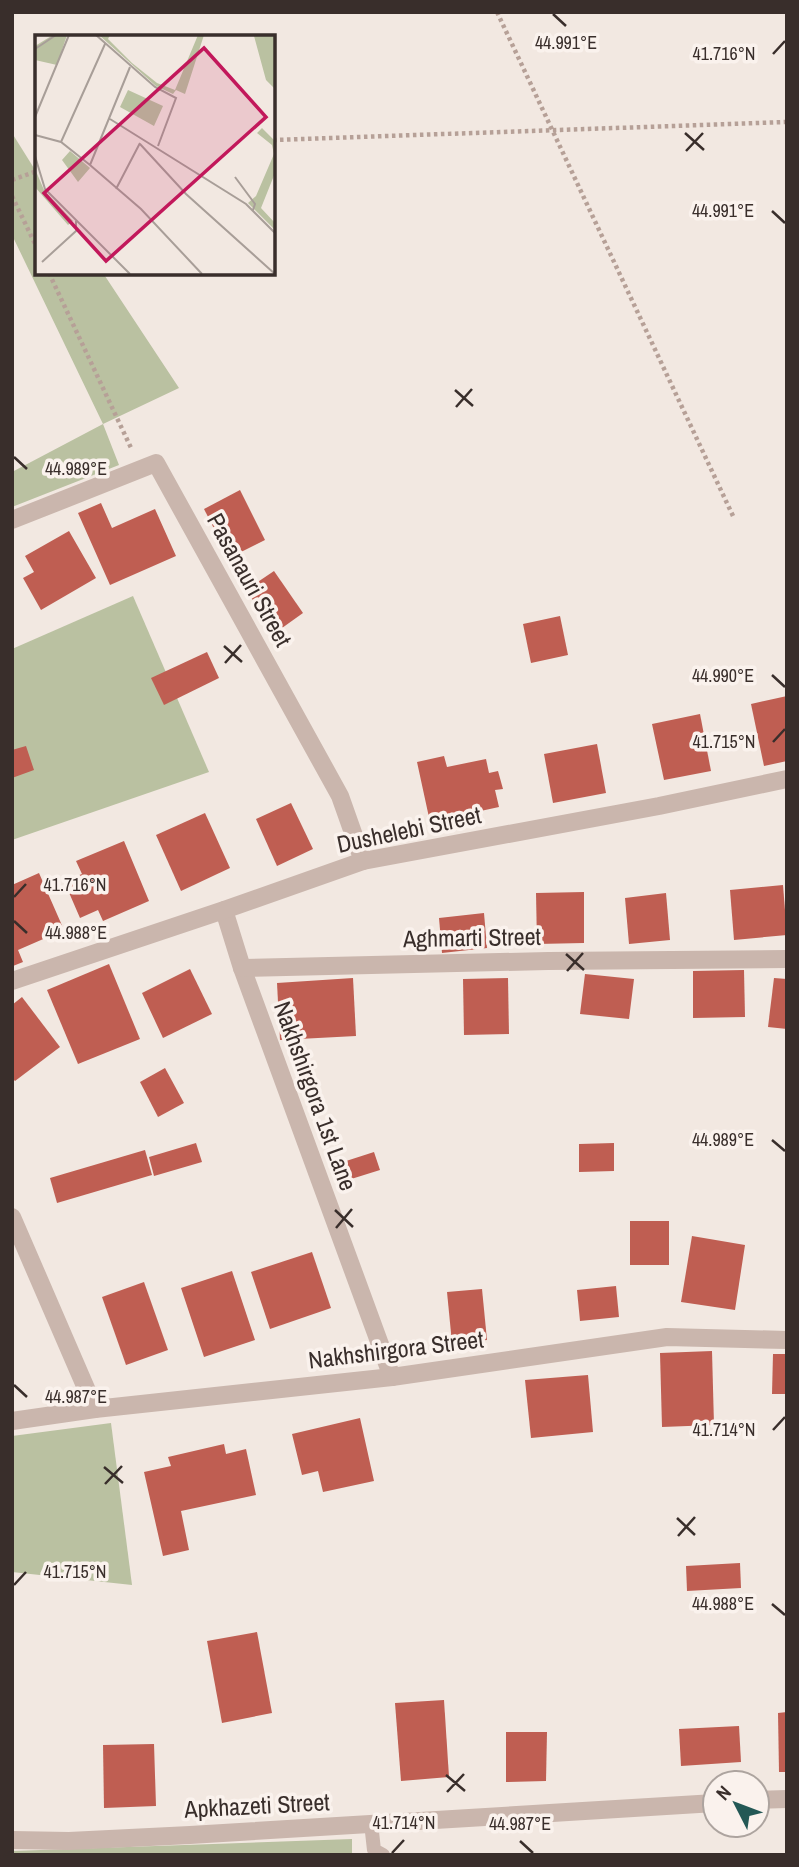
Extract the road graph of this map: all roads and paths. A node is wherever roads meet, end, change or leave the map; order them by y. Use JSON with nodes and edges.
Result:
{"nodes":[{"id":1,"x":497,"y":12,"type":"edge"},
{"id":2,"x":787,"y":122,"type":"edge"},
{"id":3,"x":552,"y":130,"type":"junction"},
{"id":4,"x":275,"y":140,"type":"edge"},
{"id":5,"x":35,"y":173,"type":"edge"},
{"id":6,"x":12,"y":180,"type":"edge"},
{"id":7,"x":12,"y":196,"type":"edge"},
{"id":8,"x":35,"y":244,"type":"edge"},
{"id":9,"x":50,"y":275,"type":"edge"},
{"id":10,"x":141,"y":469,"type":"junction"},
{"id":11,"x":733,"y":516,"type":"dead end"},
{"id":12,"x":12,"y":520,"type":"edge"},
{"id":13,"x":787,"y":779,"type":"edge"},
{"id":14,"x":363,"y":860,"type":"junction"},
{"id":15,"x":224,"y":910,"type":"junction"},
{"id":16,"x":787,"y":959,"type":"edge"},
{"id":17,"x":242,"y":968,"type":"junction"},
{"id":18,"x":12,"y":981,"type":"edge"},
{"id":19,"x":12,"y":1217,"type":"edge"},
{"id":20,"x":787,"y":1340,"type":"edge"},
{"id":21,"x":392,"y":1377,"type":"junction"},
{"id":22,"x":95,"y":1409,"type":"junction"},
{"id":23,"x":12,"y":1421,"type":"edge"},
{"id":24,"x":701,"y":1804,"type":"edge"},
{"id":25,"x":371,"y":1824,"type":"junction"},
{"id":26,"x":12,"y":1840,"type":"edge"},
{"id":27,"x":383,"y":1855,"type":"edge"}],
"edges":[{"from":1,"to":3,"type":"path"},
{"from":2,"to":3,"type":"path"},
{"from":3,"to":4,"type":"path"},
{"from":3,"to":11,"type":"path"},
{"from":5,"to":6,"type":"path"},
{"from":7,"to":8,"type":"path"},
{"from":9,"to":10,"type":"path"},
{"from":10,"to":12,"type":"street"},
{"from":10,"to":14,"type":"street","name":"Pasanauri Street"},
{"from":13,"to":14,"type":"street","name":"Dushelebi Street"},
{"from":14,"to":15,"type":"street","name":"Dushelebi Street"},
{"from":15,"to":17,"type":"street","name":"Nakhshirgora 1st Lane"},
{"from":15,"to":18,"type":"street","name":"Dushelebi Street"},
{"from":16,"to":17,"type":"street","name":"Aghmarti Street"},
{"from":17,"to":21,"type":"street","name":"Nakhshirgora 1st Lane"},
{"from":19,"to":22,"type":"street"},
{"from":20,"to":21,"type":"street","name":"Nakhshirgora Street"},
{"from":21,"to":22,"type":"street","name":"Nakhshirgora Street"},
{"from":22,"to":23,"type":"street","name":"Nakhshirgora Street"},
{"from":24,"to":25,"type":"street","name":"Apkhazeti Street"},
{"from":25,"to":26,"type":"street","name":"Apkhazeti Street"},
{"from":25,"to":27,"type":"lane"}]}
